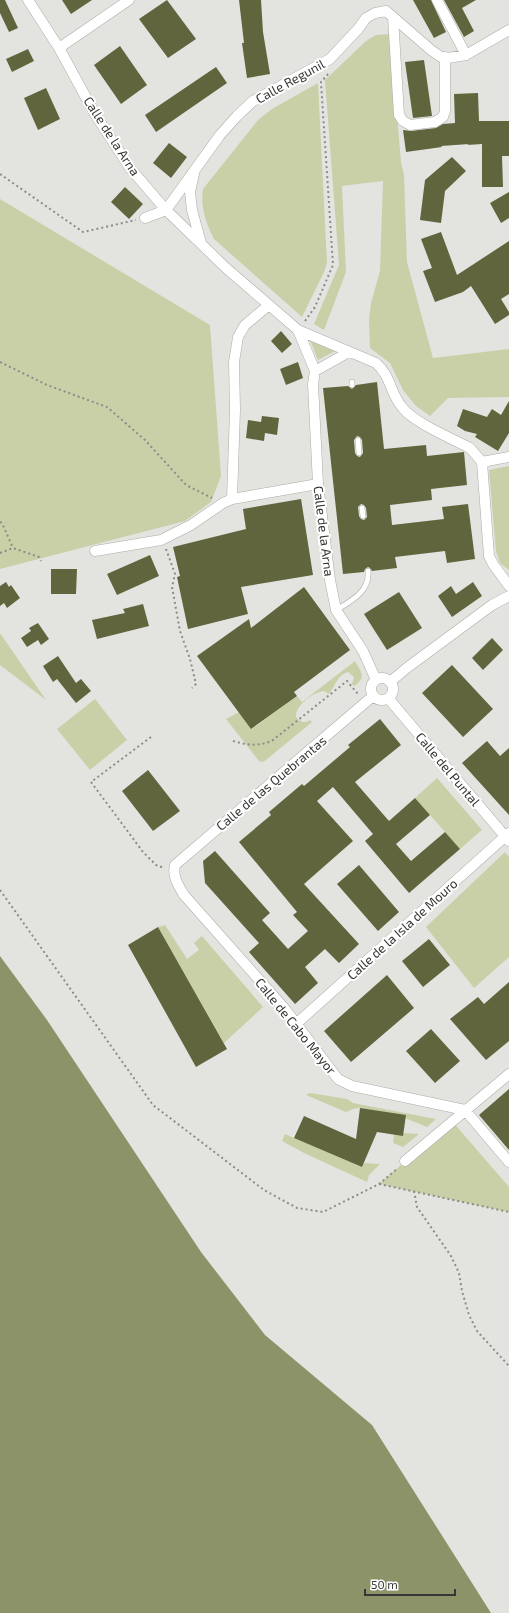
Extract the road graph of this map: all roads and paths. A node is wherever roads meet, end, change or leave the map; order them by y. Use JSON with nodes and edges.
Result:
{"nodes":[{"id":1,"x":28,"y":0,"type":"edge"},
{"id":2,"x":129,"y":0,"type":"edge"},
{"id":3,"x":437,"y":0,"type":"edge"},
{"id":4,"x":393,"y":17,"type":"junction"},
{"id":5,"x":509,"y":30,"type":"edge"},
{"id":6,"x":59,"y":48,"type":"junction"},
{"id":7,"x":466,"y":55,"type":"junction"},
{"id":8,"x":445,"y":57,"type":"junction"},
{"id":9,"x":327,"y":60,"type":"junction"},
{"id":10,"x":195,"y":169,"type":"junction"},
{"id":11,"x":0,"y":174,"type":"edge"},
{"id":12,"x":166,"y":210,"type":"junction"},
{"id":13,"x":145,"y":218,"type":"joint"},
{"id":14,"x":201,"y":243,"type":"junction"},
{"id":15,"x":269,"y":305,"type":"junction"},
{"id":16,"x":298,"y":330,"type":"junction"},
{"id":17,"x":349,"y":352,"type":"junction"},
{"id":18,"x":0,"y":362,"type":"edge"},
{"id":19,"x":315,"y":371,"type":"junction"},
{"id":20,"x":358,"y":440,"type":"dead end"},
{"id":21,"x":359,"y":452,"type":"dead end"},
{"id":22,"x":509,"y":457,"type":"edge"},
{"id":23,"x":482,"y":462,"type":"junction"},
{"id":24,"x":318,"y":484,"type":"junction"},
{"id":25,"x":232,"y":499,"type":"junction"},
{"id":26,"x":222,"y":503,"type":"junction"},
{"id":27,"x":362,"y":508,"type":"dead end"},
{"id":28,"x":362,"y":516,"type":"dead end"},
{"id":29,"x":0,"y":522,"type":"edge"},
{"id":30,"x":161,"y":540,"type":"junction"},
{"id":31,"x":13,"y":548,"type":"junction"},
{"id":32,"x":95,"y":551,"type":"dead end"},
{"id":33,"x":0,"y":553,"type":"edge"},
{"id":34,"x":41,"y":562,"type":"dead end"},
{"id":35,"x":368,"y":571,"type":"dead end"},
{"id":36,"x":509,"y":586,"type":"edge"},
{"id":37,"x":508,"y":597,"type":"edge"},
{"id":38,"x":336,"y":610,"type":"junction"},
{"id":39,"x":376,"y":680,"type":"junction"},
{"id":40,"x":390,"y":682,"type":"junction"},
{"id":41,"x":192,"y":688,"type":"dead end"},
{"id":42,"x":388,"y":698,"type":"junction"},
{"id":43,"x":369,"y":699,"type":"junction"},
{"id":44,"x":151,"y":737,"type":"dead end"},
{"id":45,"x":233,"y":741,"type":"dead end"},
{"id":46,"x":508,"y":837,"type":"edge"},
{"id":47,"x":173,"y":872,"type":"junction"},
{"id":48,"x":0,"y":890,"type":"edge"},
{"id":49,"x":296,"y":1024,"type":"junction"},
{"id":50,"x":509,"y":1074,"type":"edge"},
{"id":51,"x":465,"y":1110,"type":"junction"},
{"id":52,"x":405,"y":1161,"type":"joint"},
{"id":53,"x":509,"y":1162,"type":"edge"},
{"id":54,"x":379,"y":1184,"type":"junction"},
{"id":55,"x":414,"y":1191,"type":"junction"},
{"id":56,"x":509,"y":1212,"type":"edge"},
{"id":57,"x":509,"y":1366,"type":"edge"}],
"edges":[{"from":1,"to":6,"type":"street","name":"Calle de la Arna"},
{"from":2,"to":6,"type":"street"},
{"from":3,"to":7,"type":"street"},
{"from":4,"to":8,"type":"street","name":"Calle Regunil"},
{"from":4,"to":8,"type":"street"},
{"from":4,"to":9,"type":"street","name":"Calle Regunil"},
{"from":5,"to":7,"type":"street"},
{"from":6,"to":12,"type":"street","name":"Calle de la Arna"},
{"from":7,"to":8,"type":"street"},
{"from":9,"to":10,"type":"street","name":"Calle Regunil"},
{"from":9,"to":16,"type":"path"},
{"from":10,"to":12,"type":"street","name":"Calle Regunil"},
{"from":10,"to":14,"type":"street","name":"Calle Regunil"},
{"from":11,"to":13,"type":"path"},
{"from":12,"to":13,"type":"street"},
{"from":12,"to":14,"type":"street","name":"Calle de la Arna"},
{"from":14,"to":15,"type":"street","name":"Calle de la Arna"},
{"from":15,"to":16,"type":"street","name":"Calle de la Arna"},
{"from":15,"to":25,"type":"street"},
{"from":16,"to":17,"type":"street"},
{"from":16,"to":19,"type":"street","name":"Calle de la Arna"},
{"from":17,"to":19,"type":"street"},
{"from":17,"to":23,"type":"street"},
{"from":18,"to":26,"type":"path"},
{"from":19,"to":24,"type":"street","name":"Calle de la Arna"},
{"from":20,"to":21,"type":"lane"},
{"from":22,"to":23,"type":"street"},
{"from":23,"to":36,"type":"street"},
{"from":24,"to":25,"type":"street"},
{"from":24,"to":38,"type":"street","name":"Calle de la Arna"},
{"from":25,"to":26,"type":"street"},
{"from":26,"to":30,"type":"street"},
{"from":27,"to":28,"type":"lane"},
{"from":29,"to":31,"type":"path"},
{"from":30,"to":32,"type":"street"},
{"from":30,"to":41,"type":"path"},
{"from":31,"to":33,"type":"path"},
{"from":31,"to":34,"type":"path"},
{"from":35,"to":38,"type":"lane"},
{"from":37,"to":40,"type":"street"},
{"from":38,"to":39,"type":"street","name":"Calle de la Arna"},
{"from":39,"to":40,"type":"street"},
{"from":39,"to":43,"type":"street"},
{"from":40,"to":42,"type":"street"},
{"from":42,"to":43,"type":"street"},
{"from":42,"to":46,"type":"street","name":"Calle del Puntal"},
{"from":43,"to":45,"type":"path"},
{"from":43,"to":47,"type":"street","name":"Calle de las Quebrantas"},
{"from":44,"to":47,"type":"path"},
{"from":46,"to":49,"type":"street","name":"Calle de la Isla de Mouro"},
{"from":47,"to":49,"type":"street","name":"Calle de Cabo Mayor"},
{"from":48,"to":54,"type":"path"},
{"from":49,"to":51,"type":"street","name":"Calle de Cabo Mayor"},
{"from":50,"to":51,"type":"street"},
{"from":51,"to":52,"type":"street"},
{"from":51,"to":53,"type":"street"},
{"from":52,"to":54,"type":"path"},
{"from":54,"to":55,"type":"path"},
{"from":55,"to":56,"type":"path"},
{"from":55,"to":57,"type":"path"}]}
